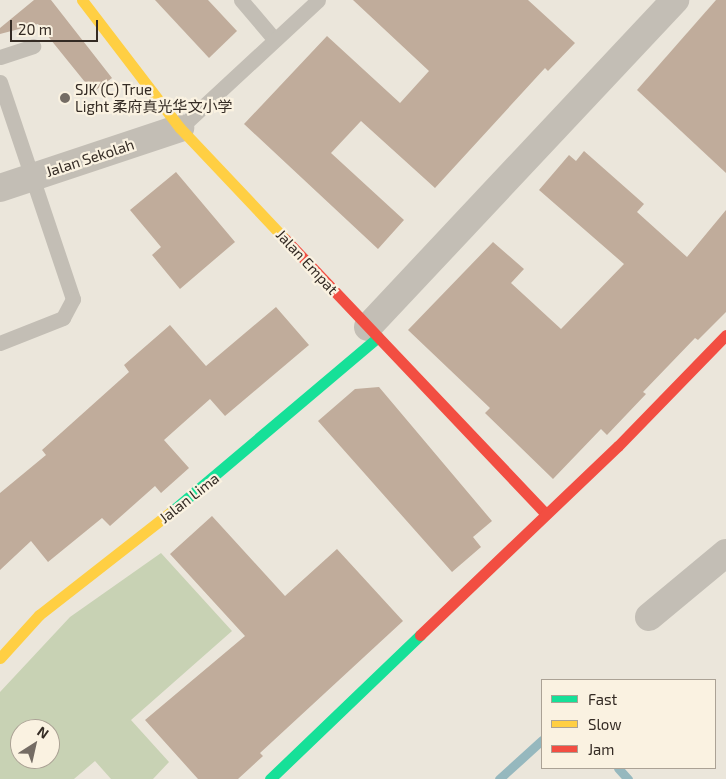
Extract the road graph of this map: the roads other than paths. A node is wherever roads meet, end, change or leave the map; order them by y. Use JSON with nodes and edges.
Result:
{"nodes":[{"id":1,"x":82,"y":0,"type":"edge"},
{"id":2,"x":241,"y":0,"type":"edge"},
{"id":3,"x":318,"y":0,"type":"edge"},
{"id":4,"x":675,"y":0,"type":"edge"},
{"id":5,"x":275,"y":40,"type":"junction"},
{"id":6,"x":33,"y":46,"type":"dead end"},
{"id":7,"x":0,"y":57,"type":"edge"},
{"id":8,"x":0,"y":82,"type":"edge"},
{"id":9,"x":180,"y":128,"type":"junction"},
{"id":10,"x":32,"y":178,"type":"junction"},
{"id":11,"x":0,"y":188,"type":"edge"},
{"id":12,"x":373,"y":332,"type":"junction"},
{"id":13,"x":726,"y":335,"type":"edge"},
{"id":14,"x":0,"y":343,"type":"edge"},
{"id":15,"x":545,"y":513,"type":"junction"},
{"id":16,"x":726,"y":553,"type":"edge"},
{"id":17,"x":648,"y":617,"type":"dead end"},
{"id":18,"x":0,"y":658,"type":"edge"},
{"id":19,"x":270,"y":779,"type":"edge"}],
"edges":[{"from":1,"to":9,"type":"street","name":"Jalan Empat"},
{"from":2,"to":5,"type":"lane"},
{"from":3,"to":5,"type":"lane"},
{"from":4,"to":12,"type":"street"},
{"from":5,"to":9,"type":"lane"},
{"from":6,"to":7,"type":"lane"},
{"from":8,"to":10,"type":"lane"},
{"from":9,"to":10,"type":"street","name":"Jalan Sekolah"},
{"from":9,"to":12,"type":"street","name":"Jalan Empat"},
{"from":10,"to":11,"type":"street","name":"Jalan Sekolah"},
{"from":10,"to":14,"type":"lane"},
{"from":12,"to":15,"type":"street","name":"Jalan Empat"},
{"from":12,"to":18,"type":"street","name":"Jalan Lima"},
{"from":13,"to":15,"type":"street"},
{"from":15,"to":19,"type":"street"},
{"from":16,"to":17,"type":"street"}]}
